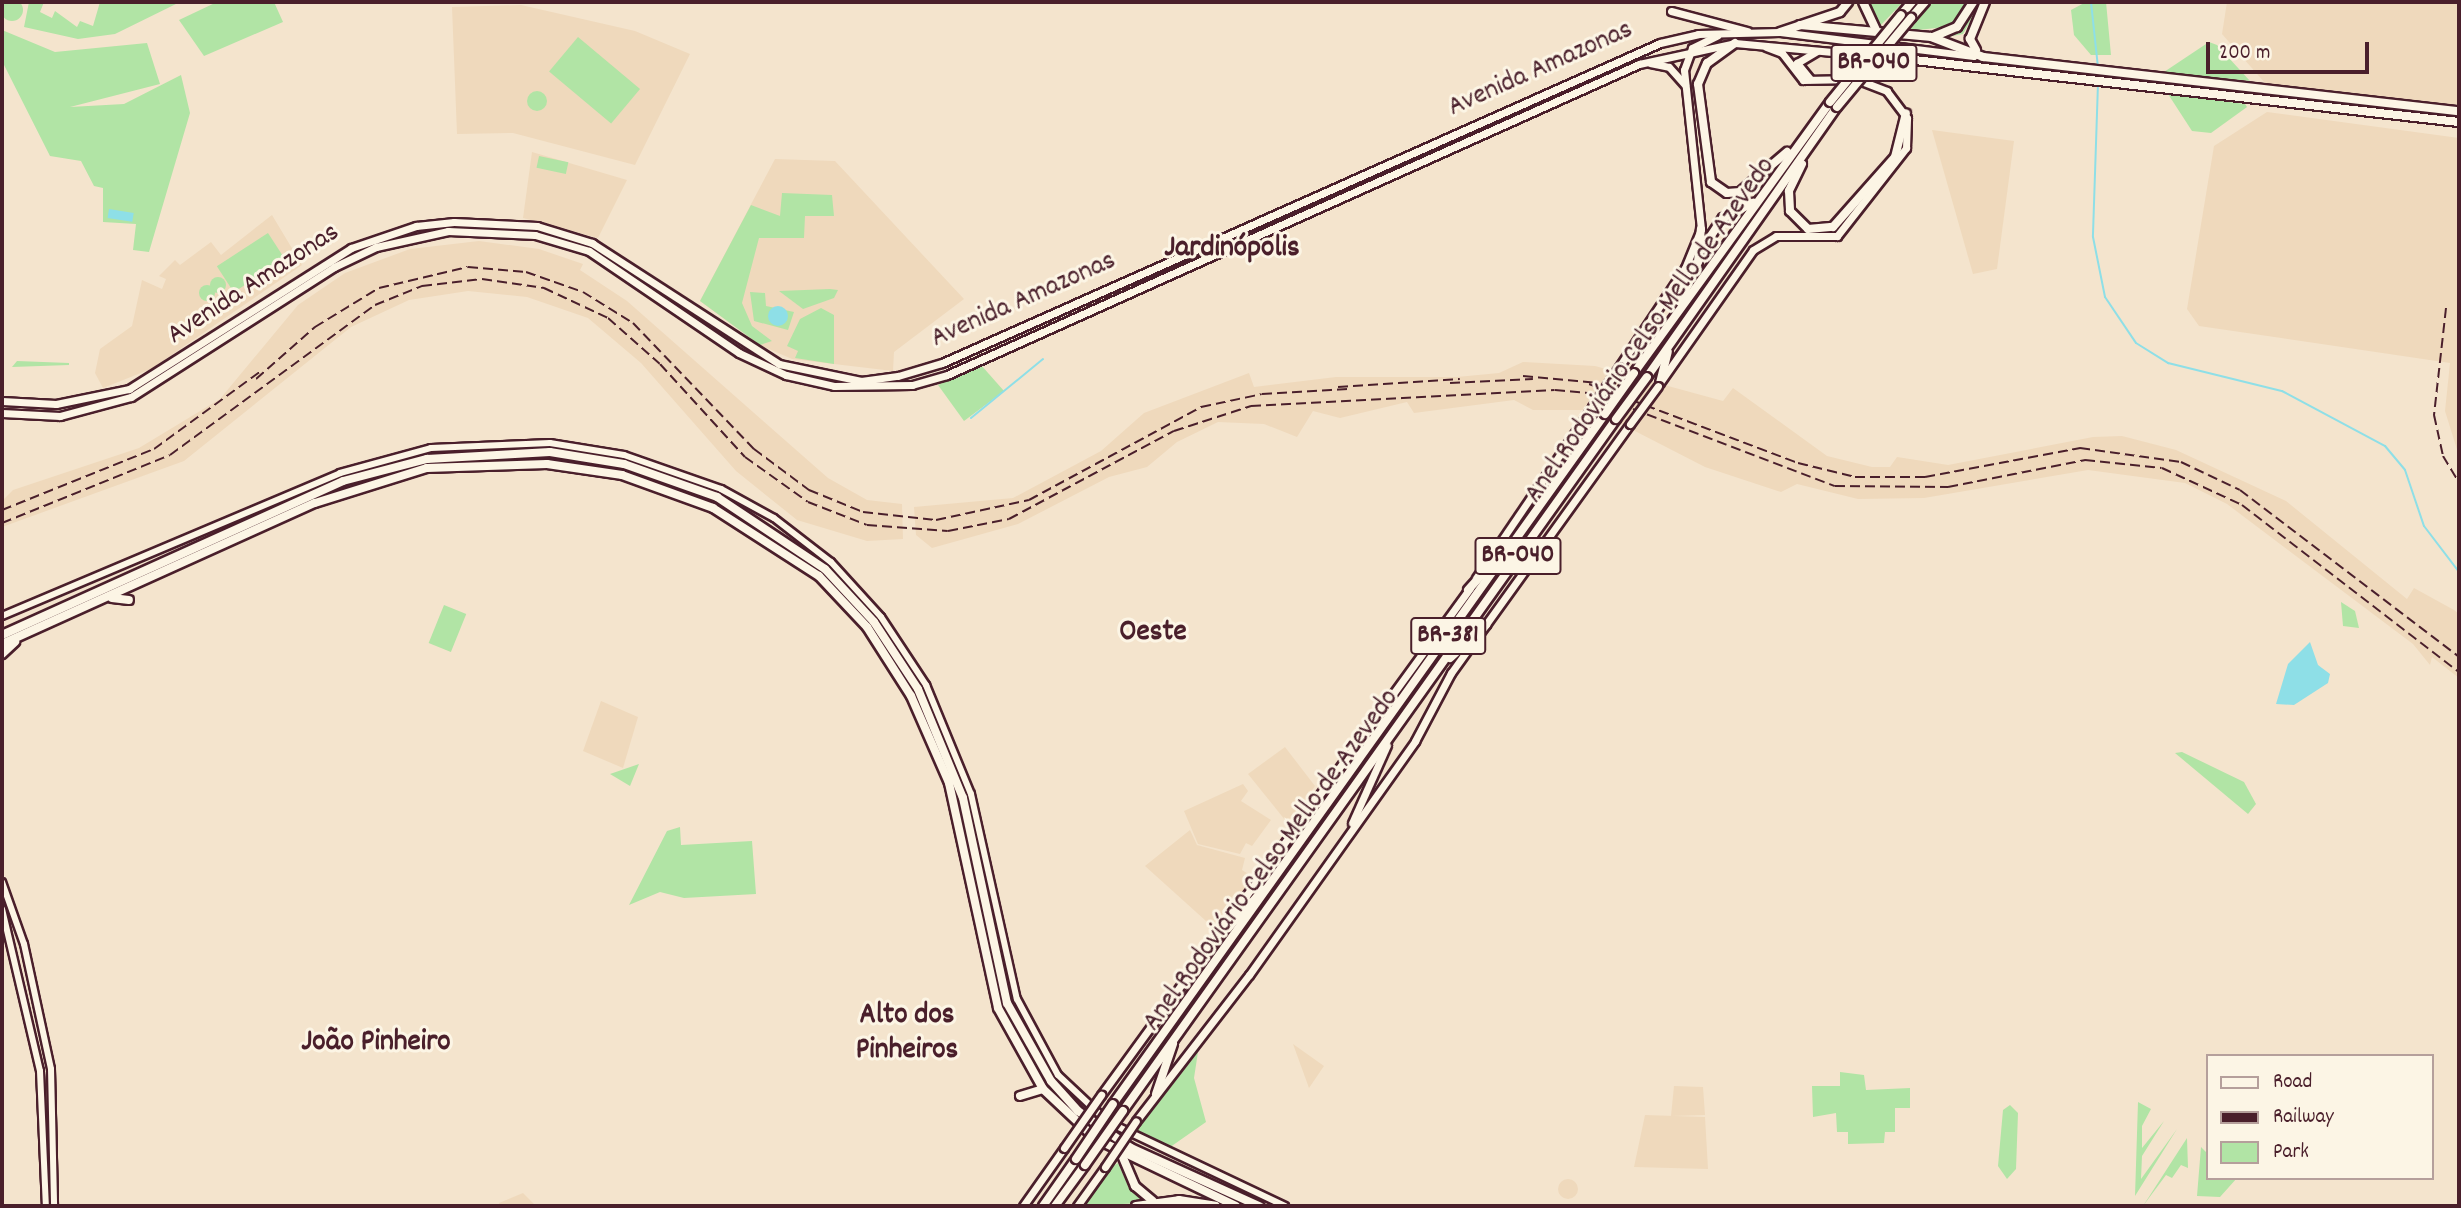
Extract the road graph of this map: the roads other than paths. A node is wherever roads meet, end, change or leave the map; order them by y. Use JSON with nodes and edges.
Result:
{"nodes":[{"id":1,"x":1848,"y":2,"type":"edge"},
{"id":2,"x":1863,"y":2,"type":"edge"},
{"id":3,"x":1925,"y":2,"type":"edge"},
{"id":4,"x":1973,"y":2,"type":"edge"},
{"id":5,"x":1985,"y":2,"type":"edge"},
{"id":6,"x":1907,"y":7,"type":"edge"},
{"id":7,"x":1671,"y":11,"type":"dead end"},
{"id":8,"x":1800,"y":25,"type":"junction"},
{"id":9,"x":1748,"y":31,"type":"junction"},
{"id":10,"x":1728,"y":32,"type":"junction"},
{"id":11,"x":1780,"y":32,"type":"junction"},
{"id":12,"x":1877,"y":32,"type":"junction"},
{"id":13,"x":1931,"y":37,"type":"junction"},
{"id":14,"x":1735,"y":43,"type":"junction"},
{"id":15,"x":1759,"y":45,"type":"junction"},
{"id":16,"x":1692,"y":48,"type":"junction"},
{"id":17,"x":1829,"y":49,"type":"junction"},
{"id":18,"x":1983,"y":57,"type":"junction"},
{"id":19,"x":1897,"y":58,"type":"joint"},
{"id":20,"x":1639,"y":64,"type":"junction"},
{"id":21,"x":1581,"y":75,"type":"junction"},
{"id":22,"x":1814,"y":81,"type":"junction"},
{"id":23,"x":1685,"y":85,"type":"junction"},
{"id":24,"x":1583,"y":87,"type":"junction"},
{"id":25,"x":1834,"y":105,"type":"junction"},
{"id":26,"x":2459,"y":111,"type":"edge"},
{"id":27,"x":1906,"y":113,"type":"junction"},
{"id":28,"x":2459,"y":122,"type":"edge"},
{"id":29,"x":1798,"y":143,"type":"junction"},
{"id":30,"x":1812,"y":143,"type":"junction"},
{"id":31,"x":1756,"y":202,"type":"junction"},
{"id":32,"x":1702,"y":229,"type":"junction"},
{"id":33,"x":1702,"y":249,"type":"junction"},
{"id":34,"x":1672,"y":321,"type":"junction"},
{"id":35,"x":1669,"y":347,"type":"junction"},
{"id":36,"x":1659,"y":385,"type":"junction"},
{"id":37,"x":2,"y":401,"type":"edge"},
{"id":38,"x":2,"y":413,"type":"edge"},
{"id":39,"x":1523,"y":530,"type":"junction"},
{"id":40,"x":1468,"y":590,"type":"junction"},
{"id":41,"x":107,"y":599,"type":"junction"},
{"id":42,"x":129,"y":600,"type":"dead end"},
{"id":43,"x":100,"y":613,"type":"dead end"},
{"id":44,"x":2,"y":616,"type":"edge"},
{"id":45,"x":1486,"y":625,"type":"junction"},
{"id":46,"x":2,"y":635,"type":"edge"},
{"id":47,"x":23,"y":635,"type":"junction"},
{"id":48,"x":2,"y":645,"type":"edge"},
{"id":49,"x":2,"y":654,"type":"edge"},
{"id":50,"x":1437,"y":670,"type":"junction"},
{"id":51,"x":1390,"y":735,"type":"junction"},
{"id":52,"x":1348,"y":833,"type":"junction"},
{"id":53,"x":1276,"y":879,"type":"junction"},
{"id":54,"x":2,"y":882,"type":"edge"},
{"id":55,"x":2,"y":909,"type":"edge"},
{"id":56,"x":1219,"y":937,"type":"junction"},
{"id":57,"x":1176,"y":1033,"type":"junction"},
{"id":58,"x":1043,"y":1089,"type":"junction"},
{"id":59,"x":1156,"y":1094,"type":"junction"},
{"id":60,"x":1020,"y":1096,"type":"dead end"},
{"id":61,"x":1121,"y":1153,"type":"junction"},
{"id":62,"x":1154,"y":1201,"type":"junction"},
{"id":63,"x":46,"y":1206,"type":"edge"},
{"id":64,"x":54,"y":1206,"type":"edge"},
{"id":65,"x":1023,"y":1206,"type":"edge"},
{"id":66,"x":1043,"y":1206,"type":"edge"},
{"id":67,"x":1055,"y":1206,"type":"edge"},
{"id":68,"x":1077,"y":1206,"type":"edge"},
{"id":69,"x":1136,"y":1206,"type":"edge"},
{"id":70,"x":1216,"y":1206,"type":"edge"},
{"id":71,"x":1236,"y":1206,"type":"edge"},
{"id":72,"x":1259,"y":1206,"type":"edge"},
{"id":73,"x":1285,"y":1206,"type":"edge"}],
"edges":[{"from":1,"to":8,"type":"highway"},
{"from":2,"to":12,"type":"highway"},
{"from":3,"to":25,"type":"highway","name":"Anel Rodoviário Celso Mello de Azevedo","number":"BR-040","bridge":true},
{"from":4,"to":13,"type":"highway"},
{"from":5,"to":18,"type":"highway"},
{"from":6,"to":25,"type":"highway","name":"Anel Rodoviário Celso Mello de Azevedo","number":"BR-040","bridge":true},
{"from":7,"to":9,"type":"main road"},
{"from":8,"to":11,"type":"highway"},
{"from":8,"to":12,"type":"highway"},
{"from":9,"to":10,"type":"main road","name":"Avenida Amazonas"},
{"from":9,"to":11,"type":"main road","name":"Avenida Amazonas"},
{"from":10,"to":16,"type":"main road"},
{"from":10,"to":21,"type":"main road","name":"Avenida Amazonas"},
{"from":11,"to":18,"type":"main road","name":"Avenida Amazonas"},
{"from":12,"to":13,"type":"highway"},
{"from":13,"to":18,"type":"highway"},
{"from":14,"to":15,"type":"main road","name":"Avenida Amazonas"},
{"from":14,"to":16,"type":"main road","name":"Avenida Amazonas"},
{"from":14,"to":29,"type":"highway"},
{"from":15,"to":17,"type":"main road","name":"Avenida Amazonas"},
{"from":15,"to":22,"type":"main road","number":"BR-040"},
{"from":16,"to":20,"type":"main road","name":"Avenida Amazonas"},
{"from":16,"to":23,"type":"main road"},
{"from":17,"to":19,"type":"main road","name":"Avenida Amazonas"},
{"from":17,"to":22,"type":"main road","number":"BR-040"},
{"from":18,"to":26,"type":"highway","name":"Avenida Amazonas"},
{"from":19,"to":28,"type":"highway","name":"Avenida Amazonas"},
{"from":20,"to":23,"type":"main road"},
{"from":20,"to":24,"type":"main road","name":"Avenida Amazonas"},
{"from":21,"to":24,"type":"main road"},
{"from":21,"to":37,"type":"main road","name":"Avenida Amazonas"},
{"from":22,"to":27,"type":"main road","number":"BR-040"},
{"from":23,"to":32,"type":"main road"},
{"from":24,"to":38,"type":"main road","name":"Avenida Amazonas"},
{"from":25,"to":29,"type":"highway","name":"Anel Rodoviário Celso Mello de Azevedo","number":"BR-040"},
{"from":25,"to":30,"type":"highway","name":"Anel Rodoviário Celso Mello de Azevedo","number":"BR-040"},
{"from":27,"to":30,"type":"highway"},
{"from":27,"to":36,"type":"main road","number":"BR-040"},
{"from":29,"to":31,"type":"highway","name":"Anel Rodoviário Celso Mello de Azevedo","number":"BR-040"},
{"from":30,"to":35,"type":"highway","name":"Anel Rodoviário Celso Mello de Azevedo","number":"BR-040"},
{"from":31,"to":33,"type":"highway"},
{"from":31,"to":34,"type":"highway","name":"Anel Rodoviário Celso Mello de Azevedo","number":"BR-040"},
{"from":32,"to":33,"type":"highway"},
{"from":32,"to":40,"type":"main road","name":"Anel Rodoviário Celso Mello de Azevedo","bridge":true},
{"from":33,"to":34,"type":"highway"},
{"from":34,"to":39,"type":"highway","name":"Anel Rodoviário Celso Mello de Azevedo","number":"BR-040","bridge":true},
{"from":35,"to":36,"type":"highway"},
{"from":35,"to":50,"type":"highway","name":"Anel Rodoviário Celso Mello de Azevedo","number":"BR-040","bridge":true},
{"from":36,"to":45,"type":"main road","bridge":true},
{"from":39,"to":40,"type":"highway"},
{"from":39,"to":53,"type":"highway","name":"Anel Rodoviário Celso Mello de Azevedo","number":"BR-381"},
{"from":40,"to":56,"type":"main road","name":"Anel Rodoviário Celso Mello de Azevedo"},
{"from":41,"to":42,"type":"highway"},
{"from":41,"to":43,"type":"highway"},
{"from":41,"to":47,"type":"highway"},
{"from":41,"to":58,"type":"highway"},
{"from":44,"to":73,"type":"main road"},
{"from":45,"to":50,"type":"highway"},
{"from":45,"to":52,"type":"main road"},
{"from":46,"to":72,"type":"highway"},
{"from":47,"to":48,"type":"highway"},
{"from":47,"to":49,"type":"highway"},
{"from":50,"to":51,"type":"highway","name":"Anel Rodoviário Celso Mello de Azevedo","number":"BR-040"},
{"from":51,"to":52,"type":"main road"},
{"from":51,"to":57,"type":"highway","name":"Anel Rodoviário Celso Mello de Azevedo","number":"BR-040"},
{"from":52,"to":59,"type":"main road"},
{"from":53,"to":56,"type":"main road"},
{"from":53,"to":66,"type":"highway","name":"Anel Rodoviário Celso Mello de Azevedo","bridge":true},
{"from":54,"to":64,"type":"main road"},
{"from":55,"to":63,"type":"main road"},
{"from":56,"to":65,"type":"main road","name":"Anel Rodoviário Celso Mello de Azevedo","bridge":true},
{"from":57,"to":59,"type":"highway"},
{"from":57,"to":67,"type":"highway","name":"Anel Rodoviário Celso Mello de Azevedo","number":"BR-040","bridge":true},
{"from":58,"to":60,"type":"highway"},
{"from":58,"to":61,"type":"highway"},
{"from":59,"to":68,"type":"main road","bridge":true},
{"from":61,"to":62,"type":"highway"},
{"from":61,"to":71,"type":"highway"},
{"from":62,"to":69,"type":"highway"},
{"from":62,"to":70,"type":"highway"}]}
